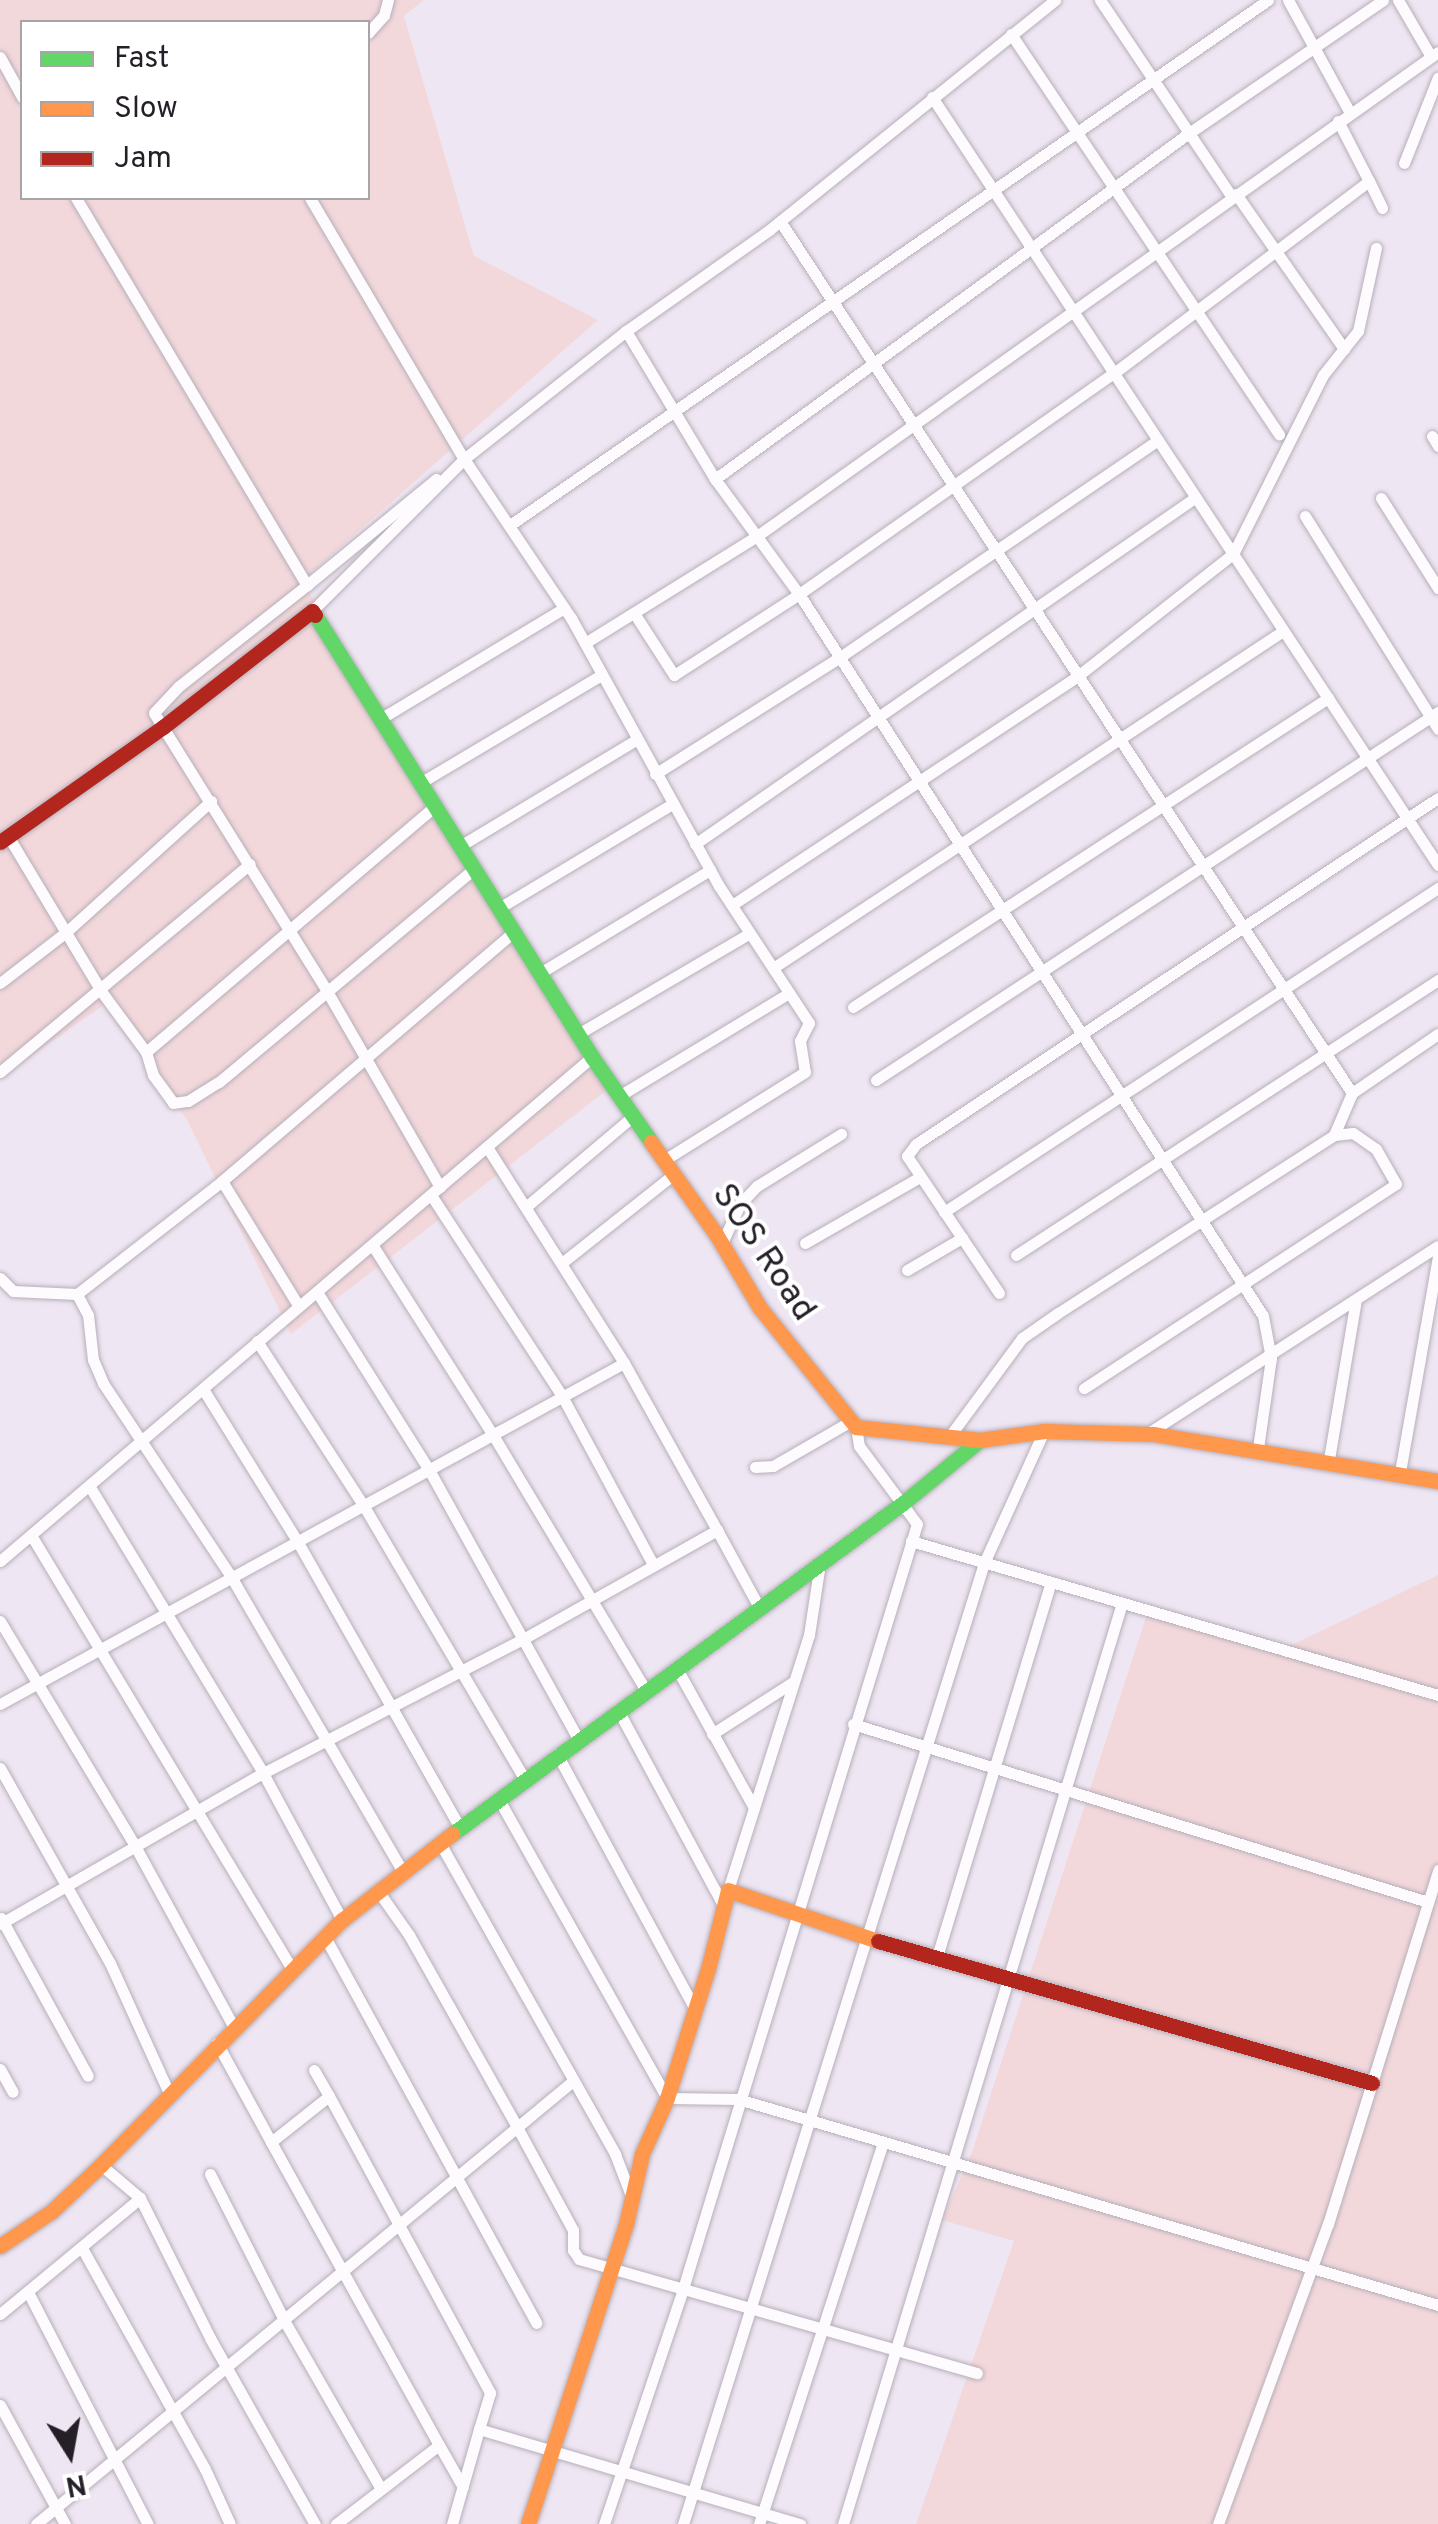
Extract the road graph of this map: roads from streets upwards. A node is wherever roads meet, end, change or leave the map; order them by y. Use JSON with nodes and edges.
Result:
{"nodes":[{"id":1,"x":388,"y":0,"type":"edge"},
{"id":2,"x":1054,"y":0,"type":"edge"},
{"id":3,"x":1268,"y":0,"type":"edge"},
{"id":4,"x":1288,"y":0,"type":"edge"},
{"id":5,"x":1382,"y":0,"type":"edge"},
{"id":6,"x":1398,"y":0,"type":"edge"},
{"id":7,"x":1105,"y":2,"type":"edge"},
{"id":8,"x":370,"y":31,"type":"edge"},
{"id":9,"x":1011,"y":34,"type":"junction"},
{"id":10,"x":1314,"y":48,"type":"junction"},
{"id":11,"x":1434,"y":54,"type":"edge"},
{"id":12,"x":0,"y":57,"type":"edge"},
{"id":13,"x":1438,"y":78,"type":"edge"},
{"id":14,"x":1153,"y":79,"type":"junction"},
{"id":15,"x":20,"y":94,"type":"edge"},
{"id":16,"x":932,"y":97,"type":"junction"},
{"id":17,"x":1350,"y":113,"type":"junction"},
{"id":18,"x":1338,"y":122,"type":"junction"},
{"id":19,"x":1076,"y":132,"type":"junction"},
{"id":20,"x":1189,"y":133,"type":"junction"},
{"id":21,"x":1404,"y":163,"type":"dead end"},
{"id":22,"x":1369,"y":182,"type":"junction"},
{"id":23,"x":1114,"y":188,"type":"junction"},
{"id":24,"x":993,"y":190,"type":"junction"},
{"id":25,"x":1234,"y":195,"type":"junction"},
{"id":26,"x":77,"y":200,"type":"edge"},
{"id":27,"x":311,"y":200,"type":"edge"},
{"id":28,"x":1382,"y":208,"type":"dead end"},
{"id":29,"x":780,"y":221,"type":"junction"},
{"id":30,"x":1376,"y":248,"type":"dead end"},
{"id":31,"x":1032,"y":249,"type":"junction"},
{"id":32,"x":1276,"y":250,"type":"junction"},
{"id":33,"x":1156,"y":251,"type":"junction"},
{"id":34,"x":832,"y":300,"type":"junction"},
{"id":35,"x":1196,"y":310,"type":"junction"},
{"id":36,"x":1073,"y":311,"type":"junction"},
{"id":37,"x":626,"y":330,"type":"junction"},
{"id":38,"x":1344,"y":349,"type":"junction"},
{"id":39,"x":874,"y":364,"type":"junction"},
{"id":40,"x":1114,"y":373,"type":"junction"},
{"id":41,"x":674,"y":410,"type":"junction"},
{"id":42,"x":914,"y":424,"type":"junction"},
{"id":43,"x":1279,"y":435,"type":"dead end"},
{"id":44,"x":1158,"y":440,"type":"junction"},
{"id":45,"x":464,"y":459,"type":"junction"},
{"id":46,"x":714,"y":479,"type":"junction"},
{"id":47,"x":954,"y":485,"type":"junction"},
{"id":48,"x":1196,"y":498,"type":"junction"},
{"id":49,"x":1381,"y":498,"type":"dead end"},
{"id":50,"x":1305,"y":516,"type":"dead end"},
{"id":51,"x":510,"y":525,"type":"junction"},
{"id":52,"x":757,"y":536,"type":"junction"},
{"id":53,"x":996,"y":550,"type":"junction"},
{"id":54,"x":1233,"y":554,"type":"junction"},
{"id":55,"x":307,"y":585,"type":"junction"},
{"id":56,"x":1438,"y":588,"type":"edge"},
{"id":57,"x":799,"y":594,"type":"junction"},
{"id":58,"x":564,"y":608,"type":"junction"},
{"id":59,"x":1035,"y":608,"type":"junction"},
{"id":60,"x":312,"y":611,"type":"junction"},
{"id":61,"x":634,"y":613,"type":"junction"},
{"id":62,"x":1284,"y":630,"type":"junction"},
{"id":63,"x":584,"y":643,"type":"junction"},
{"id":64,"x":840,"y":658,"type":"junction"},
{"id":65,"x":601,"y":674,"type":"junction"},
{"id":66,"x":1079,"y":675,"type":"junction"},
{"id":67,"x":1328,"y":698,"type":"junction"},
{"id":68,"x":1434,"y":714,"type":"edge"},
{"id":69,"x":879,"y":718,"type":"junction"},
{"id":70,"x":380,"y":719,"type":"junction"},
{"id":71,"x":163,"y":727,"type":"junction"},
{"id":72,"x":1438,"y":730,"type":"edge"},
{"id":73,"x":1121,"y":739,"type":"junction"},
{"id":74,"x":636,"y":740,"type":"junction"},
{"id":75,"x":1366,"y":756,"type":"junction"},
{"id":76,"x":655,"y":774,"type":"junction"},
{"id":77,"x":420,"y":782,"type":"junction"},
{"id":78,"x":920,"y":782,"type":"junction"},
{"id":79,"x":1438,"y":798,"type":"edge"},
{"id":80,"x":211,"y":801,"type":"junction"},
{"id":81,"x":672,"y":804,"type":"junction"},
{"id":82,"x":435,"y":806,"type":"junction"},
{"id":83,"x":1407,"y":818,"type":"junction"},
{"id":84,"x":4,"y":839,"type":"edge"},
{"id":85,"x":695,"y":844,"type":"junction"},
{"id":86,"x":460,"y":846,"type":"junction"},
{"id":87,"x":962,"y":846,"type":"junction"},
{"id":88,"x":250,"y":864,"type":"junction"},
{"id":89,"x":1438,"y":865,"type":"edge"},
{"id":90,"x":1204,"y":866,"type":"junction"},
{"id":91,"x":474,"y":869,"type":"junction"},
{"id":92,"x":710,"y":870,"type":"junction"},
{"id":93,"x":1438,"y":888,"type":"edge"},
{"id":94,"x":732,"y":905,"type":"junction"},
{"id":95,"x":499,"y":908,"type":"junction"},
{"id":96,"x":1244,"y":927,"type":"junction"},
{"id":97,"x":288,"y":930,"type":"junction"},
{"id":98,"x":514,"y":932,"type":"junction"},
{"id":99,"x":65,"y":933,"type":"junction"},
{"id":100,"x":750,"y":933,"type":"junction"},
{"id":101,"x":773,"y":968,"type":"junction"},
{"id":102,"x":1042,"y":971,"type":"junction"},
{"id":103,"x":540,"y":973,"type":"junction"},
{"id":104,"x":1438,"y":980,"type":"edge"},
{"id":105,"x":0,"y":984,"type":"edge"},
{"id":106,"x":1284,"y":989,"type":"junction"},
{"id":107,"x":101,"y":991,"type":"junction"},
{"id":108,"x":328,"y":993,"type":"junction"},
{"id":109,"x":789,"y":993,"type":"junction"},
{"id":110,"x":853,"y":1008,"type":"dead end"},
{"id":111,"x":578,"y":1034,"type":"junction"},
{"id":112,"x":1083,"y":1034,"type":"junction"},
{"id":113,"x":1438,"y":1034,"type":"edge"},
{"id":114,"x":146,"y":1052,"type":"junction"},
{"id":115,"x":1326,"y":1052,"type":"junction"},
{"id":116,"x":365,"y":1056,"type":"junction"},
{"id":117,"x":592,"y":1057,"type":"junction"},
{"id":118,"x":0,"y":1072,"type":"edge"},
{"id":119,"x":876,"y":1080,"type":"dead end"},
{"id":120,"x":1352,"y":1093,"type":"junction"},
{"id":121,"x":1122,"y":1095,"type":"junction"},
{"id":122,"x":619,"y":1096,"type":"junction"},
{"id":123,"x":634,"y":1116,"type":"junction"},
{"id":124,"x":841,"y":1134,"type":"dead end"},
{"id":125,"x":1334,"y":1135,"type":"junction"},
{"id":126,"x":487,"y":1147,"type":"junction"},
{"id":127,"x":1163,"y":1158,"type":"junction"},
{"id":128,"x":664,"y":1160,"type":"junction"},
{"id":129,"x":674,"y":1174,"type":"junction"},
{"id":130,"x":920,"y":1176,"type":"junction"},
{"id":131,"x":222,"y":1181,"type":"junction"},
{"id":132,"x":436,"y":1191,"type":"junction"},
{"id":133,"x":526,"y":1206,"type":"junction"},
{"id":134,"x":944,"y":1212,"type":"junction"},
{"id":135,"x":1202,"y":1220,"type":"junction"},
{"id":136,"x":962,"y":1238,"type":"junction"},
{"id":137,"x":722,"y":1243,"type":"junction"},
{"id":138,"x":805,"y":1243,"type":"dead end"},
{"id":139,"x":373,"y":1246,"type":"junction"},
{"id":140,"x":1438,"y":1246,"type":"edge"},
{"id":141,"x":1016,"y":1255,"type":"dead end"},
{"id":142,"x":1438,"y":1257,"type":"edge"},
{"id":143,"x":563,"y":1262,"type":"junction"},
{"id":144,"x":907,"y":1270,"type":"dead end"},
{"id":145,"x":0,"y":1278,"type":"edge"},
{"id":146,"x":1242,"y":1282,"type":"junction"},
{"id":147,"x":317,"y":1292,"type":"junction"},
{"id":148,"x":999,"y":1293,"type":"dead end"},
{"id":149,"x":77,"y":1294,"type":"junction"},
{"id":150,"x":1356,"y":1299,"type":"junction"},
{"id":151,"x":298,"y":1305,"type":"junction"},
{"id":152,"x":257,"y":1341,"type":"junction"},
{"id":153,"x":1271,"y":1354,"type":"junction"},
{"id":154,"x":624,"y":1363,"type":"junction"},
{"id":155,"x":1084,"y":1388,"type":"dead end"},
{"id":156,"x":203,"y":1390,"type":"junction"},
{"id":157,"x":562,"y":1396,"type":"junction"},
{"id":158,"x":854,"y":1424,"type":"junction"},
{"id":159,"x":1044,"y":1432,"type":"junction"},
{"id":160,"x":493,"y":1434,"type":"junction"},
{"id":161,"x":1148,"y":1434,"type":"junction"},
{"id":162,"x":949,"y":1437,"type":"junction"},
{"id":163,"x":980,"y":1440,"type":"junction"},
{"id":164,"x":143,"y":1442,"type":"junction"},
{"id":165,"x":1258,"y":1448,"type":"junction"},
{"id":166,"x":1329,"y":1459,"type":"junction"},
{"id":167,"x":755,"y":1467,"type":"dead end"},
{"id":168,"x":428,"y":1468,"type":"junction"},
{"id":169,"x":1400,"y":1472,"type":"junction"},
{"id":170,"x":1438,"y":1481,"type":"edge"},
{"id":171,"x":90,"y":1488,"type":"junction"},
{"id":172,"x":903,"y":1502,"type":"junction"},
{"id":173,"x":362,"y":1503,"type":"junction"},
{"id":174,"x":717,"y":1530,"type":"junction"},
{"id":175,"x":31,"y":1536,"type":"junction"},
{"id":176,"x":296,"y":1539,"type":"junction"},
{"id":177,"x":912,"y":1541,"type":"junction"},
{"id":178,"x":1,"y":1558,"type":"edge"},
{"id":179,"x":984,"y":1562,"type":"junction"},
{"id":180,"x":820,"y":1563,"type":"junction"},
{"id":181,"x":654,"y":1566,"type":"junction"},
{"id":182,"x":230,"y":1575,"type":"junction"},
{"id":183,"x":1051,"y":1582,"type":"junction"},
{"id":184,"x":592,"y":1600,"type":"junction"},
{"id":185,"x":1122,"y":1603,"type":"junction"},
{"id":186,"x":759,"y":1607,"type":"junction"},
{"id":187,"x":166,"y":1611,"type":"junction"},
{"id":188,"x":0,"y":1621,"type":"edge"},
{"id":189,"x":523,"y":1639,"type":"junction"},
{"id":190,"x":102,"y":1646,"type":"junction"},
{"id":191,"x":676,"y":1667,"type":"junction"},
{"id":192,"x":458,"y":1672,"type":"junction"},
{"id":193,"x":794,"y":1682,"type":"junction"},
{"id":194,"x":37,"y":1683,"type":"junction"},
{"id":195,"x":645,"y":1690,"type":"junction"},
{"id":196,"x":1438,"y":1694,"type":"edge"},
{"id":197,"x":0,"y":1704,"type":"edge"},
{"id":198,"x":392,"y":1706,"type":"junction"},
{"id":199,"x":618,"y":1710,"type":"junction"},
{"id":200,"x":853,"y":1724,"type":"junction"},
{"id":201,"x":712,"y":1734,"type":"junction"},
{"id":202,"x":578,"y":1738,"type":"junction"},
{"id":203,"x":328,"y":1742,"type":"junction"},
{"id":204,"x":924,"y":1746,"type":"junction"},
{"id":205,"x":556,"y":1754,"type":"junction"},
{"id":206,"x":0,"y":1768,"type":"edge"},
{"id":207,"x":994,"y":1768,"type":"junction"},
{"id":208,"x":263,"y":1774,"type":"junction"},
{"id":209,"x":524,"y":1778,"type":"junction"},
{"id":210,"x":1064,"y":1790,"type":"junction"},
{"id":211,"x":498,"y":1798,"type":"junction"},
{"id":212,"x":754,"y":1808,"type":"junction"},
{"id":213,"x":196,"y":1812,"type":"junction"},
{"id":214,"x":460,"y":1828,"type":"junction"},
{"id":215,"x":440,"y":1843,"type":"junction"},
{"id":216,"x":135,"y":1846,"type":"junction"},
{"id":217,"x":1438,"y":1870,"type":"edge"},
{"id":218,"x":403,"y":1872,"type":"junction"},
{"id":219,"x":67,"y":1884,"type":"junction"},
{"id":220,"x":728,"y":1890,"type":"junction"},
{"id":221,"x":378,"y":1891,"type":"junction"},
{"id":222,"x":1428,"y":1902,"type":"junction"},
{"id":223,"x":724,"y":1907,"type":"junction"},
{"id":224,"x":794,"y":1915,"type":"junction"},
{"id":225,"x":342,"y":1920,"type":"junction"},
{"id":226,"x":1,"y":1921,"type":"edge"},
{"id":227,"x":325,"y":1937,"type":"junction"},
{"id":228,"x":868,"y":1938,"type":"junction"},
{"id":229,"x":936,"y":1960,"type":"junction"},
{"id":230,"x":292,"y":1970,"type":"junction"},
{"id":231,"x":1006,"y":1980,"type":"junction"},
{"id":232,"x":695,"y":2009,"type":"junction"},
{"id":233,"x":234,"y":2026,"type":"junction"},
{"id":234,"x":217,"y":2043,"type":"junction"},
{"id":235,"x":0,"y":2068,"type":"edge"},
{"id":236,"x":314,"y":2070,"type":"dead end"},
{"id":237,"x":88,"y":2076,"type":"dead end"},
{"id":238,"x":573,"y":2081,"type":"junction"},
{"id":239,"x":1372,"y":2083,"type":"junction"},
{"id":240,"x":13,"y":2092,"type":"dead end"},
{"id":241,"x":169,"y":2093,"type":"junction"},
{"id":242,"x":329,"y":2096,"type":"junction"},
{"id":243,"x":667,"y":2098,"type":"junction"},
{"id":244,"x":738,"y":2099,"type":"junction"},
{"id":245,"x":810,"y":2121,"type":"junction"},
{"id":246,"x":517,"y":2126,"type":"junction"},
{"id":247,"x":271,"y":2142,"type":"junction"},
{"id":248,"x":883,"y":2142,"type":"junction"},
{"id":249,"x":950,"y":2162,"type":"junction"},
{"id":250,"x":101,"y":2165,"type":"junction"},
{"id":251,"x":210,"y":2174,"type":"dead end"},
{"id":252,"x":457,"y":2178,"type":"junction"},
{"id":253,"x":140,"y":2198,"type":"junction"},
{"id":254,"x":632,"y":2198,"type":"junction"},
{"id":255,"x":401,"y":2223,"type":"junction"},
{"id":256,"x":0,"y":2246,"type":"edge"},
{"id":257,"x":82,"y":2248,"type":"junction"},
{"id":258,"x":613,"y":2266,"type":"junction"},
{"id":259,"x":1312,"y":2266,"type":"junction"},
{"id":260,"x":342,"y":2270,"type":"junction"},
{"id":261,"x":684,"y":2286,"type":"junction"},
{"id":262,"x":28,"y":2292,"type":"junction"},
{"id":263,"x":1438,"y":2304,"type":"edge"},
{"id":264,"x":752,"y":2306,"type":"junction"},
{"id":265,"x":0,"y":2314,"type":"edge"},
{"id":266,"x":285,"y":2322,"type":"junction"},
{"id":267,"x":536,"y":2323,"type":"dead end"},
{"id":268,"x":820,"y":2327,"type":"junction"},
{"id":269,"x":895,"y":2349,"type":"junction"},
{"id":270,"x":228,"y":2368,"type":"junction"},
{"id":271,"x":977,"y":2373,"type":"dead end"},
{"id":272,"x":0,"y":2405,"type":"edge"},
{"id":273,"x":172,"y":2412,"type":"junction"},
{"id":274,"x":479,"y":2429,"type":"junction"},
{"id":275,"x":439,"y":2445,"type":"junction"},
{"id":276,"x":552,"y":2450,"type":"junction"},
{"id":277,"x":114,"y":2462,"type":"junction"},
{"id":278,"x":620,"y":2471,"type":"junction"},
{"id":279,"x":463,"y":2487,"type":"junction"},
{"id":280,"x":380,"y":2488,"type":"junction"},
{"id":281,"x":692,"y":2492,"type":"junction"},
{"id":282,"x":56,"y":2508,"type":"junction"},
{"id":283,"x":761,"y":2519,"type":"edge"},
{"id":284,"x":36,"y":2524,"type":"edge"},
{"id":285,"x":65,"y":2524,"type":"edge"},
{"id":286,"x":148,"y":2524,"type":"edge"},
{"id":287,"x":230,"y":2524,"type":"edge"},
{"id":288,"x":315,"y":2524,"type":"edge"},
{"id":289,"x":336,"y":2524,"type":"edge"},
{"id":290,"x":452,"y":2524,"type":"edge"},
{"id":291,"x":528,"y":2524,"type":"edge"},
{"id":292,"x":604,"y":2524,"type":"edge"},
{"id":293,"x":683,"y":2524,"type":"edge"},
{"id":294,"x":800,"y":2524,"type":"edge"},
{"id":295,"x":843,"y":2524,"type":"edge"},
{"id":296,"x":1218,"y":2524,"type":"edge"}],
"edges":[{"from":1,"to":8,"type":"street"},
{"from":2,"to":9,"type":"street"},
{"from":3,"to":14,"type":"street"},
{"from":4,"to":10,"type":"street"},
{"from":5,"to":10,"type":"street"},
{"from":6,"to":11,"type":"street"},
{"from":7,"to":14,"type":"street"},
{"from":9,"to":16,"type":"street"},
{"from":9,"to":19,"type":"street"},
{"from":10,"to":17,"type":"street"},
{"from":10,"to":20,"type":"street"},
{"from":11,"to":17,"type":"street"},
{"from":12,"to":15,"type":"street"},
{"from":13,"to":21,"type":"street"},
{"from":14,"to":19,"type":"street"},
{"from":14,"to":20,"type":"street"},
{"from":16,"to":24,"type":"street"},
{"from":16,"to":29,"type":"street"},
{"from":17,"to":18,"type":"street"},
{"from":18,"to":22,"type":"street"},
{"from":18,"to":25,"type":"street"},
{"from":19,"to":23,"type":"street"},
{"from":19,"to":24,"type":"street"},
{"from":20,"to":23,"type":"street"},
{"from":20,"to":25,"type":"street"},
{"from":22,"to":28,"type":"street"},
{"from":22,"to":32,"type":"street"},
{"from":23,"to":31,"type":"street"},
{"from":23,"to":33,"type":"street"},
{"from":24,"to":31,"type":"street"},
{"from":24,"to":34,"type":"street"},
{"from":25,"to":32,"type":"street"},
{"from":25,"to":33,"type":"street"},
{"from":26,"to":55,"type":"street"},
{"from":27,"to":45,"type":"street"},
{"from":29,"to":34,"type":"street"},
{"from":29,"to":37,"type":"street"},
{"from":30,"to":38,"type":"street"},
{"from":31,"to":36,"type":"street"},
{"from":31,"to":39,"type":"street"},
{"from":32,"to":35,"type":"street"},
{"from":32,"to":38,"type":"street"},
{"from":33,"to":35,"type":"street"},
{"from":33,"to":36,"type":"street"},
{"from":34,"to":39,"type":"street"},
{"from":34,"to":41,"type":"street"},
{"from":35,"to":40,"type":"street"},
{"from":35,"to":43,"type":"street"},
{"from":36,"to":40,"type":"street"},
{"from":36,"to":42,"type":"street"},
{"from":37,"to":41,"type":"street"},
{"from":37,"to":45,"type":"street"},
{"from":38,"to":54,"type":"street"},
{"from":39,"to":42,"type":"street"},
{"from":39,"to":46,"type":"street"},
{"from":40,"to":44,"type":"street"},
{"from":40,"to":47,"type":"street"},
{"from":41,"to":46,"type":"street"},
{"from":41,"to":51,"type":"street"},
{"from":42,"to":47,"type":"street"},
{"from":42,"to":52,"type":"street"},
{"from":44,"to":48,"type":"street"},
{"from":44,"to":53,"type":"street"},
{"from":45,"to":51,"type":"street"},
{"from":45,"to":55,"type":"street"},
{"from":45,"to":60,"type":"street"},
{"from":46,"to":52,"type":"street"},
{"from":47,"to":53,"type":"street"},
{"from":47,"to":57,"type":"street"},
{"from":48,"to":54,"type":"street"},
{"from":48,"to":59,"type":"street"},
{"from":49,"to":56,"type":"street"},
{"from":50,"to":68,"type":"street"},
{"from":51,"to":58,"type":"street"},
{"from":52,"to":57,"type":"street"},
{"from":52,"to":61,"type":"street"},
{"from":53,"to":59,"type":"street"},
{"from":53,"to":64,"type":"street"},
{"from":54,"to":62,"type":"street"},
{"from":54,"to":66,"type":"street"},
{"from":55,"to":71,"type":"street"},
{"from":57,"to":61,"type":"street"},
{"from":57,"to":64,"type":"street"},
{"from":58,"to":63,"type":"street"},
{"from":58,"to":70,"type":"street"},
{"from":59,"to":66,"type":"street"},
{"from":59,"to":69,"type":"street"},
{"from":60,"to":70,"type":"street","name":"SOS Road"},
{"from":60,"to":71,"type":"street"},
{"from":61,"to":63,"type":"street"},
{"from":62,"to":67,"type":"street"},
{"from":62,"to":73,"type":"street"},
{"from":63,"to":65,"type":"street"},
{"from":64,"to":69,"type":"street"},
{"from":64,"to":76,"type":"street"},
{"from":65,"to":74,"type":"street"},
{"from":65,"to":77,"type":"street"},
{"from":66,"to":73,"type":"street"},
{"from":66,"to":78,"type":"street"},
{"from":67,"to":75,"type":"street"},
{"from":67,"to":110,"type":"street"},
{"from":68,"to":72,"type":"street"},
{"from":68,"to":75,"type":"street"},
{"from":69,"to":78,"type":"street"},
{"from":69,"to":85,"type":"street"},
{"from":70,"to":77,"type":"street","name":"SOS Road"},
{"from":71,"to":80,"type":"street"},
{"from":71,"to":84,"type":"street"},
{"from":73,"to":87,"type":"street"},
{"from":73,"to":90,"type":"street"},
{"from":74,"to":76,"type":"street"},
{"from":74,"to":86,"type":"street"},
{"from":75,"to":83,"type":"street"},
{"from":75,"to":90,"type":"street"},
{"from":76,"to":81,"type":"street"},
{"from":77,"to":82,"type":"street","name":"SOS Road"},
{"from":78,"to":87,"type":"street"},
{"from":78,"to":94,"type":"street"},
{"from":79,"to":83,"type":"street"},
{"from":80,"to":88,"type":"street"},
{"from":80,"to":99,"type":"street"},
{"from":81,"to":85,"type":"street"},
{"from":81,"to":95,"type":"street"},
{"from":82,"to":86,"type":"street","name":"SOS Road"},
{"from":82,"to":97,"type":"street"},
{"from":83,"to":89,"type":"street"},
{"from":83,"to":96,"type":"street"},
{"from":84,"to":99,"type":"street"},
{"from":85,"to":92,"type":"street"},
{"from":86,"to":91,"type":"street","name":"SOS Road"},
{"from":87,"to":101,"type":"street"},
{"from":87,"to":102,"type":"street"},
{"from":88,"to":97,"type":"street"},
{"from":88,"to":107,"type":"street"},
{"from":90,"to":96,"type":"street"},
{"from":90,"to":102,"type":"street"},
{"from":91,"to":95,"type":"street","name":"SOS Road"},
{"from":91,"to":108,"type":"street"},
{"from":92,"to":94,"type":"street"},
{"from":92,"to":103,"type":"street"},
{"from":93,"to":106,"type":"street"},
{"from":94,"to":100,"type":"street"},
{"from":95,"to":98,"type":"street","name":"SOS Road"},
{"from":96,"to":106,"type":"street"},
{"from":96,"to":112,"type":"street"},
{"from":97,"to":108,"type":"street"},
{"from":97,"to":114,"type":"street"},
{"from":98,"to":103,"type":"street","name":"SOS Road"},
{"from":98,"to":116,"type":"street"},
{"from":99,"to":105,"type":"street"},
{"from":99,"to":107,"type":"street"},
{"from":100,"to":101,"type":"street"},
{"from":100,"to":111,"type":"street"},
{"from":101,"to":109,"type":"street"},
{"from":102,"to":112,"type":"street"},
{"from":102,"to":119,"type":"street"},
{"from":103,"to":111,"type":"street","name":"SOS Road"},
{"from":104,"to":115,"type":"street"},
{"from":106,"to":115,"type":"street"},
{"from":106,"to":121,"type":"street"},
{"from":107,"to":114,"type":"street"},
{"from":107,"to":118,"type":"street"},
{"from":108,"to":114,"type":"street"},
{"from":108,"to":116,"type":"street"},
{"from":109,"to":122,"type":"street"},
{"from":109,"to":128,"type":"street"},
{"from":111,"to":117,"type":"street","name":"SOS Road"},
{"from":112,"to":121,"type":"street"},
{"from":112,"to":130,"type":"street"},
{"from":113,"to":120,"type":"street"},
{"from":115,"to":120,"type":"street"},
{"from":115,"to":127,"type":"street"},
{"from":116,"to":131,"type":"street"},
{"from":116,"to":132,"type":"street"},
{"from":117,"to":122,"type":"street","name":"SOS Road"},
{"from":117,"to":126,"type":"street"},
{"from":120,"to":125,"type":"street"},
{"from":121,"to":127,"type":"street"},
{"from":121,"to":134,"type":"street"},
{"from":122,"to":123,"type":"street","name":"SOS Road"},
{"from":123,"to":128,"type":"street","name":"SOS Road"},
{"from":123,"to":133,"type":"street"},
{"from":124,"to":137,"type":"street"},
{"from":125,"to":135,"type":"street"},
{"from":125,"to":146,"type":"street"},
{"from":126,"to":132,"type":"street"},
{"from":126,"to":133,"type":"street"},
{"from":127,"to":135,"type":"street"},
{"from":127,"to":141,"type":"street"},
{"from":128,"to":129,"type":"street","name":"SOS Road"},
{"from":129,"to":137,"type":"street","name":"SOS Road"},
{"from":129,"to":143,"type":"street"},
{"from":130,"to":134,"type":"street"},
{"from":130,"to":138,"type":"street"},
{"from":131,"to":149,"type":"street"},
{"from":131,"to":151,"type":"street"},
{"from":132,"to":139,"type":"street"},
{"from":132,"to":157,"type":"street"},
{"from":133,"to":143,"type":"street"},
{"from":134,"to":136,"type":"street"},
{"from":135,"to":146,"type":"street"},
{"from":135,"to":162,"type":"street"},
{"from":136,"to":144,"type":"street"},
{"from":136,"to":148,"type":"street"},
{"from":137,"to":158,"type":"street","name":"SOS Road"},
{"from":139,"to":147,"type":"street"},
{"from":139,"to":160,"type":"street"},
{"from":140,"to":150,"type":"street"},
{"from":142,"to":169,"type":"street"},
{"from":143,"to":154,"type":"street"},
{"from":145,"to":149,"type":"street"},
{"from":146,"to":153,"type":"street"},
{"from":146,"to":155,"type":"street"},
{"from":147,"to":151,"type":"street"},
{"from":147,"to":168,"type":"street"},
{"from":149,"to":164,"type":"street"},
{"from":150,"to":153,"type":"street"},
{"from":150,"to":166,"type":"street"},
{"from":151,"to":152,"type":"street"},
{"from":152,"to":156,"type":"street"},
{"from":152,"to":173,"type":"street"},
{"from":153,"to":161,"type":"street"},
{"from":153,"to":165,"type":"street"},
{"from":154,"to":157,"type":"street"},
{"from":154,"to":174,"type":"street"},
{"from":156,"to":164,"type":"street"},
{"from":156,"to":176,"type":"street"},
{"from":157,"to":160,"type":"street"},
{"from":157,"to":181,"type":"street"},
{"from":158,"to":162,"type":"street"},
{"from":158,"to":167,"type":"street"},
{"from":158,"to":172,"type":"street"},
{"from":159,"to":161,"type":"street"},
{"from":159,"to":163,"type":"street"},
{"from":159,"to":179,"type":"street"},
{"from":160,"to":168,"type":"street"},
{"from":160,"to":184,"type":"street"},
{"from":161,"to":165,"type":"street"},
{"from":162,"to":163,"type":"street"},
{"from":163,"to":172,"type":"street"},
{"from":164,"to":171,"type":"street"},
{"from":164,"to":182,"type":"street"},
{"from":165,"to":166,"type":"street"},
{"from":166,"to":169,"type":"street"},
{"from":168,"to":173,"type":"street"},
{"from":168,"to":189,"type":"street"},
{"from":169,"to":170,"type":"street"},
{"from":171,"to":175,"type":"street"},
{"from":171,"to":187,"type":"street"},
{"from":172,"to":177,"type":"street"},
{"from":172,"to":180,"type":"street"},
{"from":173,"to":176,"type":"street"},
{"from":173,"to":192,"type":"street"},
{"from":174,"to":181,"type":"street"},
{"from":174,"to":186,"type":"street"},
{"from":175,"to":178,"type":"street"},
{"from":175,"to":190,"type":"street"},
{"from":176,"to":182,"type":"street"},
{"from":176,"to":198,"type":"street"},
{"from":177,"to":179,"type":"street"},
{"from":177,"to":200,"type":"street"},
{"from":179,"to":183,"type":"street"},
{"from":179,"to":204,"type":"street"},
{"from":180,"to":186,"type":"street"},
{"from":180,"to":193,"type":"street"},
{"from":181,"to":184,"type":"street"},
{"from":182,"to":187,"type":"street"},
{"from":182,"to":203,"type":"street"},
{"from":183,"to":185,"type":"street"},
{"from":183,"to":207,"type":"street"},
{"from":184,"to":189,"type":"street"},
{"from":184,"to":195,"type":"street"},
{"from":185,"to":196,"type":"street"},
{"from":185,"to":210,"type":"street"},
{"from":186,"to":191,"type":"street"},
{"from":187,"to":190,"type":"street"},
{"from":187,"to":208,"type":"street"},
{"from":188,"to":194,"type":"street"},
{"from":189,"to":192,"type":"street"},
{"from":189,"to":202,"type":"street"},
{"from":190,"to":194,"type":"street"},
{"from":190,"to":213,"type":"street"},
{"from":191,"to":195,"type":"street"},
{"from":191,"to":201,"type":"street"},
{"from":192,"to":198,"type":"street"},
{"from":192,"to":209,"type":"street"},
{"from":193,"to":201,"type":"street"},
{"from":193,"to":212,"type":"street"},
{"from":194,"to":197,"type":"street"},
{"from":194,"to":216,"type":"street"},
{"from":195,"to":199,"type":"street"},
{"from":198,"to":203,"type":"street"},
{"from":198,"to":214,"type":"street"},
{"from":199,"to":202,"type":"street"},
{"from":199,"to":223,"type":"street"},
{"from":200,"to":204,"type":"street"},
{"from":200,"to":224,"type":"street"},
{"from":201,"to":212,"type":"street"},
{"from":202,"to":205,"type":"street"},
{"from":203,"to":208,"type":"street"},
{"from":203,"to":218,"type":"street"},
{"from":204,"to":207,"type":"street"},
{"from":204,"to":228,"type":"street"},
{"from":205,"to":209,"type":"street"},
{"from":205,"to":232,"type":"street"},
{"from":206,"to":219,"type":"street"},
{"from":207,"to":210,"type":"street"},
{"from":207,"to":229,"type":"street"},
{"from":208,"to":213,"type":"street"},
{"from":208,"to":225,"type":"street"},
{"from":209,"to":211,"type":"street"},
{"from":210,"to":222,"type":"street"},
{"from":210,"to":231,"type":"street"},
{"from":211,"to":214,"type":"street"},
{"from":211,"to":243,"type":"street"},
{"from":212,"to":220,"type":"street"},
{"from":213,"to":216,"type":"street"},
{"from":213,"to":230,"type":"street"},
{"from":214,"to":215,"type":"street"},
{"from":215,"to":218,"type":"street"},
{"from":215,"to":238,"type":"street"},
{"from":216,"to":219,"type":"street"},
{"from":216,"to":233,"type":"street"},
{"from":217,"to":222,"type":"street"},
{"from":218,"to":221,"type":"street"},
{"from":219,"to":226,"type":"street"},
{"from":219,"to":241,"type":"street"},
{"from":220,"to":223,"type":"street"},
{"from":220,"to":224,"type":"street"},
{"from":221,"to":225,"type":"street"},
{"from":221,"to":246,"type":"street"},
{"from":222,"to":239,"type":"street"},
{"from":223,"to":232,"type":"street"},
{"from":224,"to":228,"type":"street"},
{"from":224,"to":244,"type":"street"},
{"from":225,"to":227,"type":"street"},
{"from":226,"to":237,"type":"street"},
{"from":227,"to":230,"type":"street"},
{"from":227,"to":252,"type":"street"},
{"from":228,"to":229,"type":"street"},
{"from":228,"to":245,"type":"street"},
{"from":229,"to":231,"type":"street"},
{"from":230,"to":233,"type":"street"},
{"from":231,"to":239,"type":"street"},
{"from":231,"to":249,"type":"street"},
{"from":232,"to":243,"type":"street"},
{"from":233,"to":234,"type":"street"},
{"from":234,"to":241,"type":"street"},
{"from":234,"to":247,"type":"street"},
{"from":235,"to":240,"type":"street"},
{"from":236,"to":242,"type":"street"},
{"from":238,"to":246,"type":"street"},
{"from":238,"to":254,"type":"street"},
{"from":239,"to":259,"type":"street"},
{"from":241,"to":250,"type":"street"},
{"from":242,"to":247,"type":"street"},
{"from":242,"to":255,"type":"street"},
{"from":243,"to":244,"type":"street"},
{"from":243,"to":254,"type":"street"},
{"from":244,"to":245,"type":"street"},
{"from":244,"to":261,"type":"street"},
{"from":245,"to":248,"type":"street"},
{"from":245,"to":264,"type":"street"},
{"from":246,"to":252,"type":"street"},
{"from":246,"to":258,"type":"street"},
{"from":247,"to":260,"type":"street"},
{"from":248,"to":249,"type":"street"},
{"from":248,"to":268,"type":"street"},
{"from":249,"to":259,"type":"street"},
{"from":249,"to":269,"type":"street"},
{"from":250,"to":253,"type":"street"},
{"from":250,"to":256,"type":"street"},
{"from":251,"to":266,"type":"street"},
{"from":252,"to":255,"type":"street"},
{"from":252,"to":267,"type":"street"},
{"from":253,"to":257,"type":"street"},
{"from":253,"to":270,"type":"street"},
{"from":254,"to":258,"type":"street"},
{"from":255,"to":260,"type":"street"},
{"from":255,"to":274,"type":"street"},
{"from":257,"to":262,"type":"street"},
{"from":257,"to":273,"type":"street"},
{"from":258,"to":261,"type":"street"},
{"from":258,"to":276,"type":"street"},
{"from":259,"to":263,"type":"street"},
{"from":259,"to":296,"type":"street"},
{"from":260,"to":266,"type":"street"},
{"from":260,"to":275,"type":"street"},
{"from":261,"to":264,"type":"street"},
{"from":261,"to":278,"type":"street"},
{"from":262,"to":265,"type":"street"},
{"from":262,"to":277,"type":"street"},
{"from":264,"to":268,"type":"street"},
{"from":264,"to":281,"type":"street"},
{"from":266,"to":270,"type":"street"},
{"from":266,"to":280,"type":"street"},
{"from":268,"to":269,"type":"street"},
{"from":268,"to":283,"type":"street"},
{"from":269,"to":271,"type":"street"},
{"from":269,"to":295,"type":"street"},
{"from":270,"to":273,"type":"street"},
{"from":270,"to":288,"type":"street"},
{"from":272,"to":282,"type":"street"},
{"from":273,"to":277,"type":"street"},
{"from":273,"to":287,"type":"street"},
{"from":274,"to":276,"type":"street"},
{"from":274,"to":279,"type":"street"},
{"from":275,"to":279,"type":"street"},
{"from":275,"to":280,"type":"street"},
{"from":276,"to":278,"type":"street"},
{"from":276,"to":291,"type":"street"},
{"from":277,"to":282,"type":"street"},
{"from":277,"to":286,"type":"street"},
{"from":278,"to":281,"type":"street"},
{"from":278,"to":292,"type":"street"},
{"from":279,"to":290,"type":"street"},
{"from":280,"to":289,"type":"street"},
{"from":281,"to":283,"type":"street"},
{"from":281,"to":293,"type":"street"},
{"from":282,"to":284,"type":"street"},
{"from":282,"to":285,"type":"street"},
{"from":283,"to":294,"type":"street"}]}
